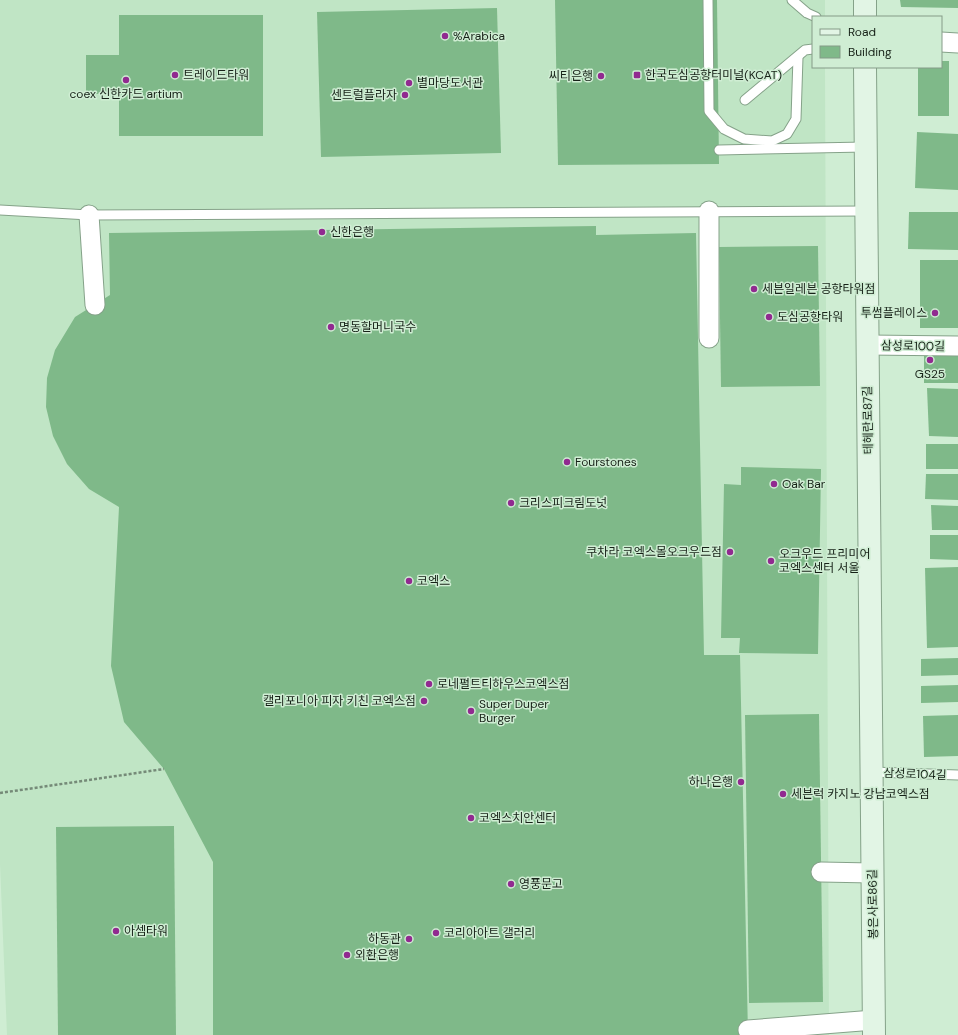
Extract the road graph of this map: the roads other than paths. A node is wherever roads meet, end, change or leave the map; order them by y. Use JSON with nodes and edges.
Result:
{"nodes":[{"id":1,"x":708,"y":0,"type":"edge"},
{"id":2,"x":865,"y":0,"type":"edge"},
{"id":3,"x":796,"y":2,"type":"edge"},
{"id":4,"x":814,"y":16,"type":"edge"},
{"id":5,"x":865,"y":16,"type":"edge"},
{"id":6,"x":942,"y":42,"type":"edge"},
{"id":7,"x":958,"y":43,"type":"edge"},
{"id":8,"x":812,"y":48,"type":"edge"},
{"id":9,"x":798,"y":57,"type":"junction"},
{"id":10,"x":865,"y":68,"type":"edge"},
{"id":11,"x":744,"y":100,"type":"dead end"},
{"id":12,"x":864,"y":147,"type":"junction"},
{"id":13,"x":719,"y":150,"type":"dead end"},
{"id":14,"x":0,"y":210,"type":"edge"},
{"id":15,"x":866,"y":211,"type":"junction"},
{"id":16,"x":709,"y":212,"type":"junction"},
{"id":17,"x":89,"y":215,"type":"junction"},
{"id":18,"x":95,"y":304,"type":"dead end"},
{"id":19,"x":709,"y":338,"type":"dead end"},
{"id":20,"x":868,"y":345,"type":"junction"},
{"id":21,"x":958,"y":346,"type":"edge"},
{"id":22,"x":872,"y":772,"type":"junction"},
{"id":23,"x":958,"y":775,"type":"edge"},
{"id":24,"x":821,"y":872,"type":"dead end"},
{"id":25,"x":872,"y":873,"type":"junction"},
{"id":26,"x":874,"y":1028,"type":"edge"},
{"id":27,"x":748,"y":1030,"type":"dead end"}],
"edges":[{"from":1,"to":9,"type":"lane"},
{"from":2,"to":5,"type":"street"},
{"from":3,"to":4,"type":"lane"},
{"from":6,"to":7,"type":"street"},
{"from":8,"to":9,"type":"lane"},
{"from":9,"to":11,"type":"lane"},
{"from":10,"to":12,"type":"street","name":"테헤란로87길"},
{"from":12,"to":13,"type":"lane"},
{"from":12,"to":15,"type":"street","name":"테헤란로87길"},
{"from":14,"to":17,"type":"lane"},
{"from":15,"to":16,"type":"lane"},
{"from":15,"to":20,"type":"street","name":"테헤란로87길"},
{"from":16,"to":17,"type":"lane"},
{"from":16,"to":19,"type":"street"},
{"from":17,"to":18,"type":"street"},
{"from":20,"to":21,"type":"street","name":"삼성로100길"},
{"from":20,"to":22,"type":"street","name":"테헤란로87길"},
{"from":22,"to":23,"type":"lane","name":"삼성로104길"},
{"from":22,"to":25,"type":"street","name":"봉은사로86길"},
{"from":24,"to":25,"type":"street"},
{"from":25,"to":26,"type":"street","name":"봉은사로86길"},
{"from":26,"to":27,"type":"street"}]}
